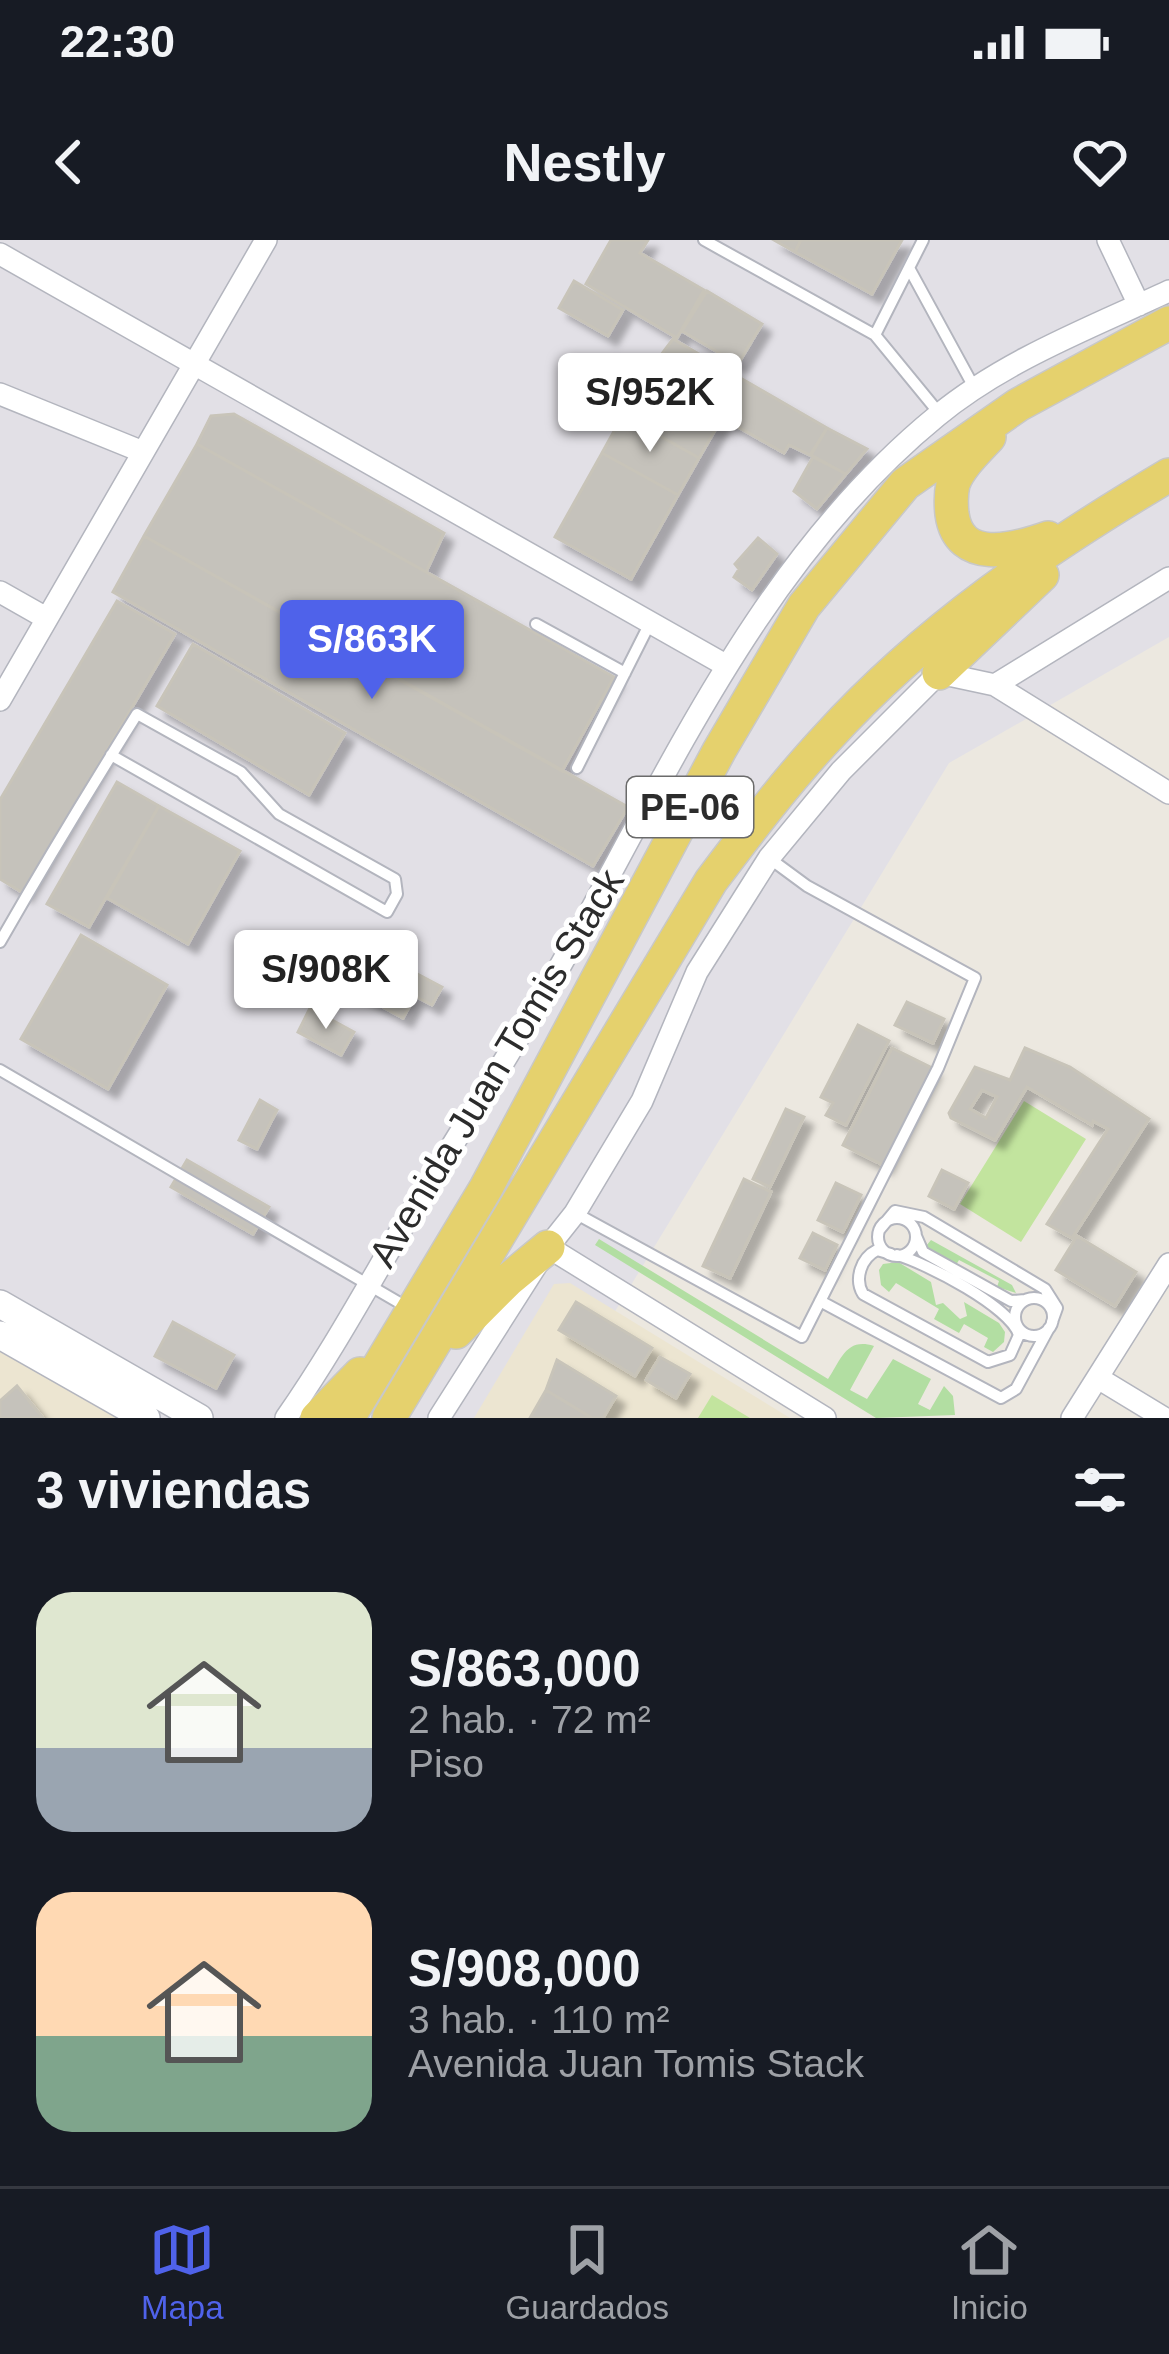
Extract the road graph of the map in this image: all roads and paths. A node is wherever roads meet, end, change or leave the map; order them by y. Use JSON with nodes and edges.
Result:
{"nodes":[{"id":1,"x":266,"y":240,"type":"edge"},
{"id":2,"x":704,"y":240,"type":"edge"},
{"id":3,"x":923,"y":240,"type":"edge"},
{"id":4,"x":1108,"y":240,"type":"edge"},
{"id":5,"x":0,"y":254,"type":"edge"},
{"id":6,"x":909,"y":268,"type":"junction"},
{"id":7,"x":1169,"y":292,"type":"edge"},
{"id":8,"x":1139,"y":305,"type":"junction"},
{"id":9,"x":1169,"y":323,"type":"edge"},
{"id":10,"x":875,"y":335,"type":"junction"},
{"id":11,"x":193,"y":366,"type":"junction"},
{"id":12,"x":976,"y":389,"type":"junction"},
{"id":13,"x":0,"y":394,"type":"edge"},
{"id":14,"x":1018,"y":405,"type":"junction"},
{"id":15,"x":940,"y":413,"type":"junction"},
{"id":16,"x":143,"y":452,"type":"junction"},
{"id":17,"x":1143,"y":491,"type":"edge"},
{"id":18,"x":1169,"y":578,"type":"edge"},
{"id":19,"x":0,"y":592,"type":"edge"},
{"id":20,"x":46,"y":618,"type":"junction"},
{"id":21,"x":650,"y":623,"type":"junction"},
{"id":22,"x":536,"y":624,"type":"dead end"},
{"id":23,"x":728,"y":666,"type":"junction"},
{"id":24,"x":625,"y":673,"type":"junction"},
{"id":25,"x":940,"y":674,"type":"junction"},
{"id":26,"x":995,"y":685,"type":"junction"},
{"id":27,"x":0,"y":700,"type":"edge"},
{"id":28,"x":111,"y":755,"type":"junction"},
{"id":29,"x":577,"y":768,"type":"dead end"},
{"id":30,"x":1165,"y":786,"type":"edge"},
{"id":31,"x":769,"y":858,"type":"junction"},
{"id":32,"x":0,"y":942,"type":"edge"},
{"id":33,"x":0,"y":1070,"type":"edge"},
{"id":34,"x":875,"y":1192,"type":"junction"},
{"id":35,"x":575,"y":1213,"type":"junction"},
{"id":36,"x":924,"y":1217,"type":"junction"},
{"id":37,"x":880,"y":1229,"type":"junction"},
{"id":38,"x":916,"y":1236,"type":"junction"},
{"id":39,"x":548,"y":1247,"type":"junction"},
{"id":40,"x":894,"y":1255,"type":"junction"},
{"id":41,"x":1169,"y":1264,"type":"edge"},
{"id":42,"x":368,"y":1285,"type":"junction"},
{"id":43,"x":1025,"y":1300,"type":"junction"},
{"id":44,"x":820,"y":1301,"type":"junction"},
{"id":45,"x":0,"y":1304,"type":"edge"},
{"id":46,"x":413,"y":1310,"type":"junction"},
{"id":47,"x":1050,"y":1325,"type":"junction"},
{"id":48,"x":1018,"y":1327,"type":"junction"},
{"id":49,"x":0,"y":1335,"type":"edge"},
{"id":50,"x":385,"y":1354,"type":"junction"},
{"id":51,"x":1099,"y":1378,"type":"junction"},
{"id":52,"x":395,"y":1408,"type":"edge"},
{"id":53,"x":146,"y":1418,"type":"edge"},
{"id":54,"x":199,"y":1418,"type":"edge"},
{"id":55,"x":286,"y":1418,"type":"edge"},
{"id":56,"x":316,"y":1418,"type":"edge"},
{"id":57,"x":348,"y":1418,"type":"edge"},
{"id":58,"x":440,"y":1418,"type":"edge"},
{"id":59,"x":825,"y":1418,"type":"edge"},
{"id":60,"x":1072,"y":1418,"type":"edge"},
{"id":61,"x":1165,"y":1418,"type":"edge"}],
"edges":[{"from":1,"to":11,"type":"street"},
{"from":2,"to":10,"type":"lane"},
{"from":3,"to":6,"type":"lane"},
{"from":4,"to":8,"type":"street"},
{"from":5,"to":11,"type":"street"},
{"from":6,"to":10,"type":"lane"},
{"from":6,"to":12,"type":"lane"},
{"from":7,"to":8,"type":"street","name":"Avenida Juan Tomis Stack"},
{"from":8,"to":12,"type":"street","name":"Avenida Juan Tomis Stack"},
{"from":9,"to":14,"type":"main road","name":"Avenida Juan Tomis Stack","number":"PE-06"},
{"from":10,"to":15,"type":"lane"},
{"from":11,"to":16,"type":"street"},
{"from":11,"to":21,"type":"street"},
{"from":12,"to":15,"type":"street","name":"Avenida Juan Tomis Stack"},
{"from":13,"to":16,"type":"street"},
{"from":14,"to":17,"type":"main road"},
{"from":14,"to":46,"type":"main road","name":"Avenida Juan Tomis Stack","number":"PE-06"},
{"from":15,"to":23,"type":"street","name":"Avenida Juan Tomis Stack"},
{"from":16,"to":20,"type":"street"},
{"from":17,"to":25,"type":"main road"},
{"from":17,"to":52,"type":"main road","number":"PE-06"},
{"from":18,"to":26,"type":"street"},
{"from":19,"to":20,"type":"street"},
{"from":20,"to":27,"type":"street"},
{"from":21,"to":23,"type":"street"},
{"from":21,"to":24,"type":"lane"},
{"from":22,"to":24,"type":"lane"},
{"from":23,"to":42,"type":"street","name":"Avenida Juan Tomis Stack"},
{"from":24,"to":29,"type":"lane"},
{"from":25,"to":26,"type":"street"},
{"from":25,"to":31,"type":"street"},
{"from":26,"to":30,"type":"street"},
{"from":28,"to":28,"type":"lane"},
{"from":28,"to":32,"type":"lane"},
{"from":31,"to":34,"type":"lane"},
{"from":31,"to":35,"type":"street"},
{"from":33,"to":42,"type":"lane"},
{"from":34,"to":36,"type":"lane"},
{"from":34,"to":44,"type":"lane"},
{"from":35,"to":39,"type":"street"},
{"from":35,"to":44,"type":"lane"},
{"from":36,"to":37,"type":"lane"},
{"from":36,"to":47,"type":"lane"},
{"from":37,"to":38,"type":"lane"},
{"from":37,"to":40,"type":"lane"},
{"from":38,"to":40,"type":"lane"},
{"from":38,"to":43,"type":"lane"},
{"from":39,"to":52,"type":"main road"},
{"from":39,"to":58,"type":"street"},
{"from":39,"to":59,"type":"street"},
{"from":40,"to":48,"type":"lane"},
{"from":40,"to":48,"type":"lane"},
{"from":41,"to":51,"type":"street"},
{"from":42,"to":46,"type":"lane"},
{"from":42,"to":55,"type":"street","name":"Avenida Juan Tomis Stack"},
{"from":43,"to":47,"type":"lane"},
{"from":43,"to":48,"type":"lane"},
{"from":44,"to":47,"type":"lane"},
{"from":45,"to":54,"type":"street"},
{"from":46,"to":50,"type":"main road","name":"Avenida Juan Tomis Stack","number":"PE-06"},
{"from":47,"to":48,"type":"lane"},
{"from":49,"to":53,"type":"street"},
{"from":50,"to":56,"type":"main road"},
{"from":50,"to":57,"type":"main road","name":"Avenida Juan Tomis Stack","number":"PE-06"},
{"from":51,"to":60,"type":"street"},
{"from":51,"to":61,"type":"street"}]}
